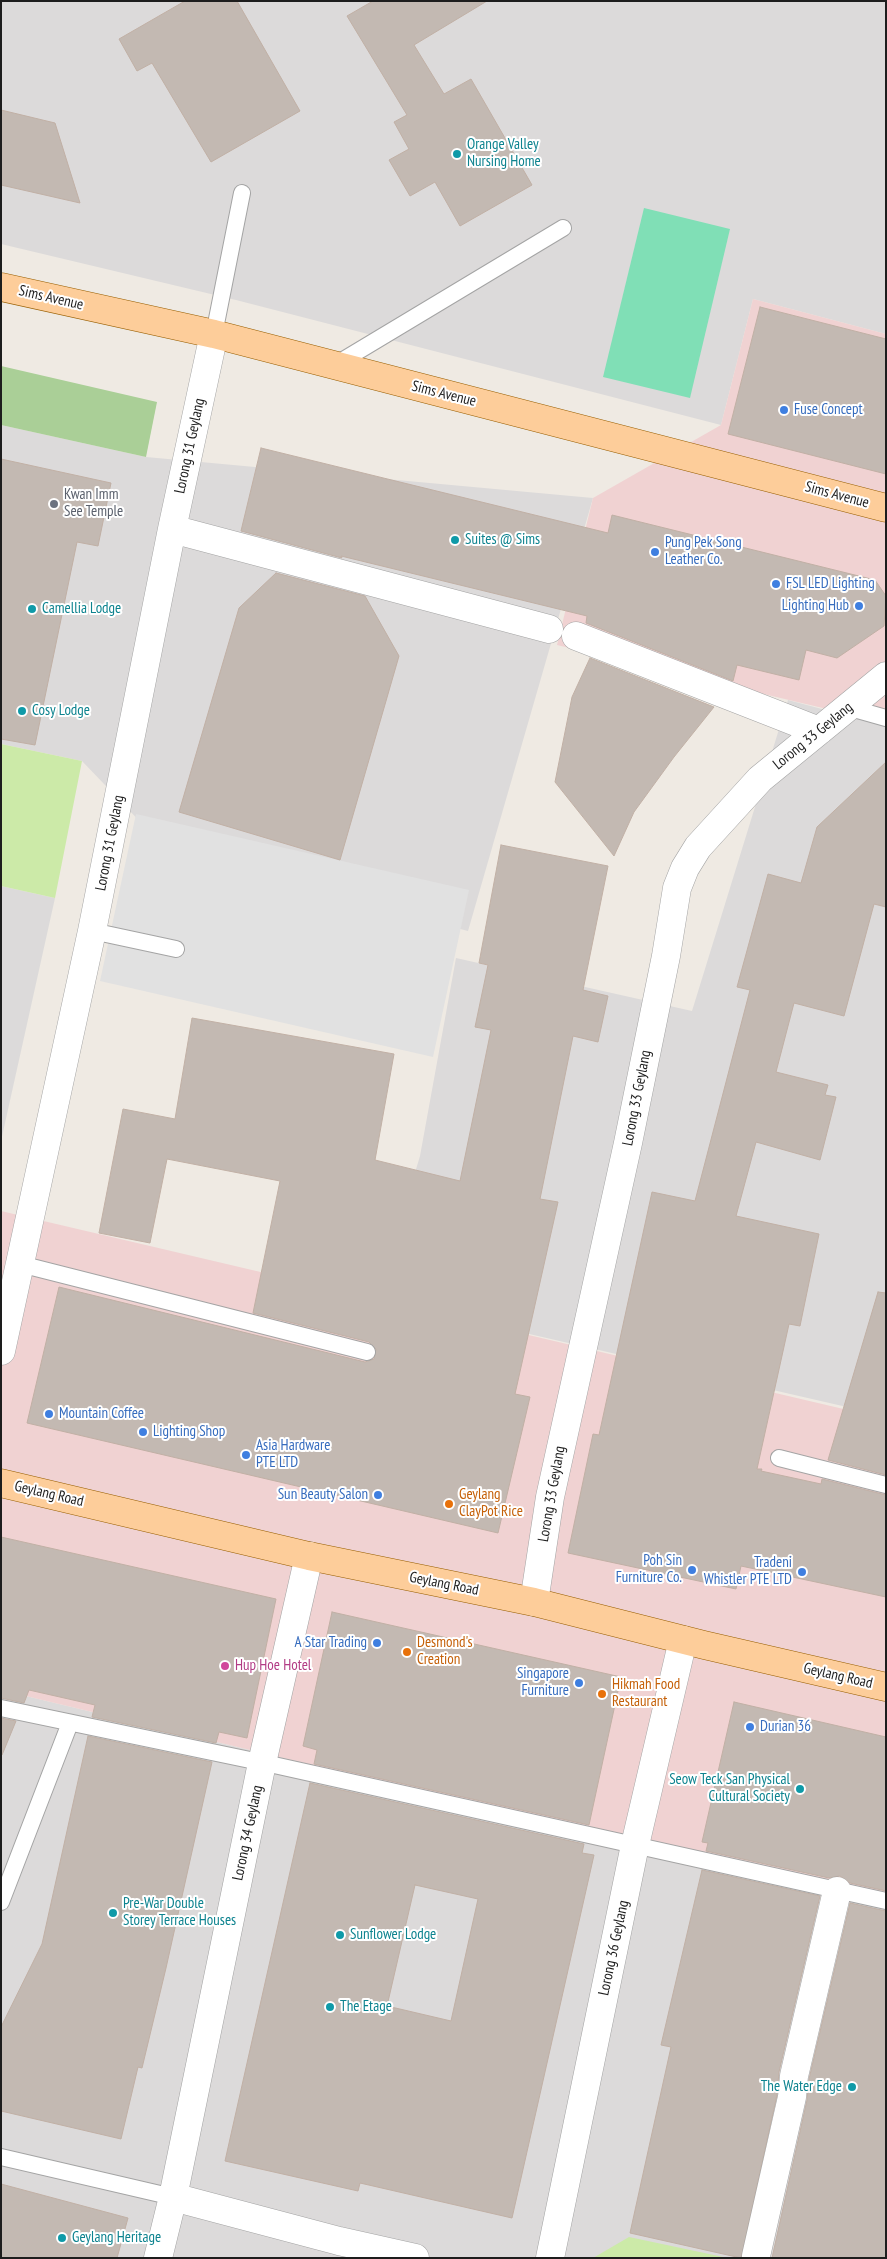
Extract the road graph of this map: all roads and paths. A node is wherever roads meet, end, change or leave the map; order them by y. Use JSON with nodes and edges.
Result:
{"nodes":[{"id":1,"x":242,"y":193,"type":"dead end"},
{"id":2,"x":563,"y":228,"type":"dead end"},
{"id":3,"x":1,"y":287,"type":"edge"},
{"id":4,"x":214,"y":334,"type":"junction"},
{"id":5,"x":335,"y":365,"type":"junction"},
{"id":6,"x":886,"y":508,"type":"edge"},
{"id":7,"x":172,"y":529,"type":"junction"},
{"id":8,"x":548,"y":629,"type":"dead end"},
{"id":9,"x":576,"y":636,"type":"dead end"},
{"id":10,"x":886,"y":676,"type":"edge"},
{"id":11,"x":847,"y":707,"type":"junction"},
{"id":12,"x":886,"y":718,"type":"edge"},
{"id":13,"x":819,"y":731,"type":"junction"},
{"id":14,"x":92,"y":931,"type":"junction"},
{"id":15,"x":176,"y":950,"type":"dead end"},
{"id":16,"x":20,"y":1264,"type":"junction"},
{"id":17,"x":1,"y":1351,"type":"edge"},
{"id":18,"x":367,"y":1352,"type":"dead end"},
{"id":19,"x":779,"y":1458,"type":"dead end"},
{"id":20,"x":1,"y":1483,"type":"edge"},
{"id":21,"x":886,"y":1485,"type":"edge"},
{"id":22,"x":309,"y":1556,"type":"junction"},
{"id":23,"x":534,"y":1602,"type":"junction"},
{"id":24,"x":683,"y":1640,"type":"junction"},
{"id":25,"x":886,"y":1687,"type":"edge"},
{"id":26,"x":1,"y":1708,"type":"edge"},
{"id":27,"x":70,"y":1723,"type":"junction"},
{"id":28,"x":262,"y":1763,"type":"junction"},
{"id":29,"x":635,"y":1845,"type":"junction"},
{"id":30,"x":837,"y":1891,"type":"junction"},
{"id":31,"x":886,"y":1901,"type":"edge"},
{"id":32,"x":1,"y":1902,"type":"edge"},
{"id":33,"x":1,"y":2157,"type":"edge"},
{"id":34,"x":173,"y":2197,"type":"junction"},
{"id":35,"x":756,"y":2256,"type":"dead end"},
{"id":36,"x":158,"y":2258,"type":"edge"},
{"id":37,"x":415,"y":2258,"type":"edge"},
{"id":38,"x":550,"y":2258,"type":"edge"}],
"edges":[{"from":1,"to":4,"type":"lane"},
{"from":2,"to":5,"type":"lane"},
{"from":3,"to":4,"type":"main road","name":"Sims Avenue"},
{"from":4,"to":5,"type":"main road","name":"Sims Avenue"},
{"from":4,"to":7,"type":"street","name":"Lorong 31 Geylang"},
{"from":5,"to":6,"type":"main road","name":"Sims Avenue"},
{"from":7,"to":8,"type":"street"},
{"from":7,"to":14,"type":"street","name":"Lorong 31 Geylang"},
{"from":9,"to":13,"type":"street"},
{"from":10,"to":11,"type":"street","name":"Lorong 33 Geylang"},
{"from":11,"to":12,"type":"lane"},
{"from":11,"to":13,"type":"street","name":"Lorong 33 Geylang"},
{"from":13,"to":23,"type":"street","name":"Lorong 33 Geylang"},
{"from":14,"to":15,"type":"lane"},
{"from":14,"to":16,"type":"street","name":"Lorong 31 Geylang"},
{"from":16,"to":17,"type":"street","name":"Lorong 31 Geylang"},
{"from":16,"to":18,"type":"lane"},
{"from":19,"to":21,"type":"lane"},
{"from":20,"to":22,"type":"main road","name":"Geylang Road"},
{"from":22,"to":23,"type":"main road","name":"Geylang Road"},
{"from":22,"to":28,"type":"street","name":"Lorong 34 Geylang"},
{"from":23,"to":24,"type":"main road","name":"Geylang Road"},
{"from":24,"to":25,"type":"main road","name":"Geylang Road"},
{"from":24,"to":29,"type":"street","name":"Lorong 36 Geylang"},
{"from":26,"to":27,"type":"lane"},
{"from":27,"to":28,"type":"lane"},
{"from":27,"to":32,"type":"lane"},
{"from":28,"to":29,"type":"lane"},
{"from":28,"to":34,"type":"street","name":"Lorong 34 Geylang"},
{"from":29,"to":30,"type":"lane"},
{"from":29,"to":38,"type":"street","name":"Lorong 36 Geylang"},
{"from":30,"to":31,"type":"lane"},
{"from":30,"to":35,"type":"street"},
{"from":33,"to":34,"type":"lane"},
{"from":34,"to":36,"type":"street","name":"Lorong 34 Geylang"},
{"from":34,"to":37,"type":"street"}]}
